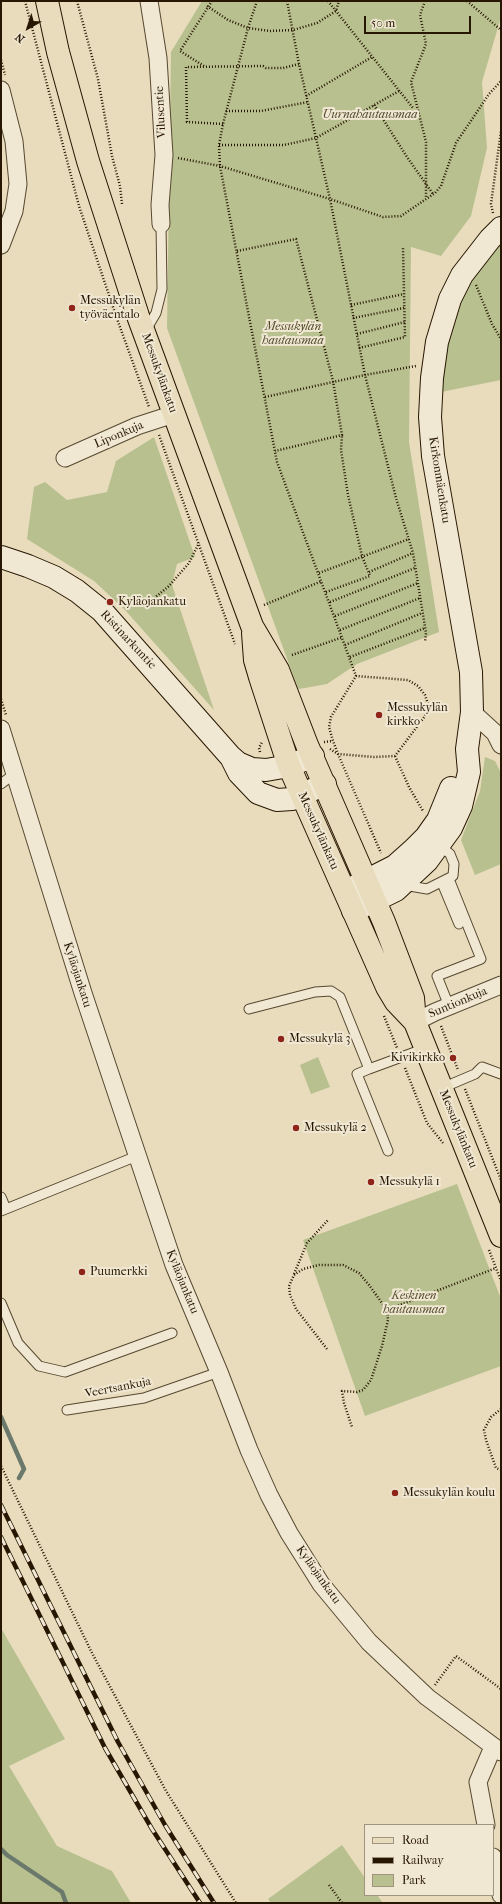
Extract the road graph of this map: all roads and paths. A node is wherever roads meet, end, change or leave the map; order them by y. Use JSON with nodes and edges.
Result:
{"nodes":[{"id":1,"x":47,"y":1,"type":"edge"},
{"id":2,"x":77,"y":1,"type":"edge"},
{"id":3,"x":149,"y":1,"type":"edge"},
{"id":4,"x":212,"y":1,"type":"edge"},
{"id":5,"x":257,"y":1,"type":"edge"},
{"id":6,"x":288,"y":1,"type":"edge"},
{"id":7,"x":328,"y":1,"type":"edge"},
{"id":8,"x":339,"y":1,"type":"edge"},
{"id":9,"x":425,"y":1,"type":"edge"},
{"id":10,"x":467,"y":1,"type":"edge"},
{"id":11,"x":207,"y":6,"type":"junction"},
{"id":12,"x":336,"y":10,"type":"junction"},
{"id":13,"x":248,"y":28,"type":"junction"},
{"id":14,"x":293,"y":30,"type":"junction"},
{"id":15,"x":501,"y":30,"type":"edge"},
{"id":16,"x":372,"y":57,"type":"junction"},
{"id":17,"x":299,"y":64,"type":"junction"},
{"id":18,"x":205,"y":67,"type":"junction"},
{"id":19,"x":238,"y":67,"type":"junction"},
{"id":20,"x":501,"y":81,"type":"edge"},
{"id":21,"x":1,"y":90,"type":"edge"},
{"id":22,"x":399,"y":91,"type":"junction"},
{"id":23,"x":306,"y":96,"type":"junction"},
{"id":24,"x":308,"y":102,"type":"junction"},
{"id":25,"x":374,"y":105,"type":"junction"},
{"id":26,"x":412,"y":108,"type":"dead end"},
{"id":27,"x":226,"y":111,"type":"junction"},
{"id":28,"x":223,"y":124,"type":"junction"},
{"id":29,"x":501,"y":131,"type":"edge"},
{"id":30,"x":316,"y":138,"type":"junction"},
{"id":31,"x":219,"y":145,"type":"junction"},
{"id":32,"x":164,"y":155,"type":"junction"},
{"id":33,"x":220,"y":166,"type":"junction"},
{"id":34,"x":433,"y":194,"type":"junction"},
{"id":35,"x":330,"y":199,"type":"junction"},
{"id":36,"x":426,"y":199,"type":"junction"},
{"id":37,"x":123,"y":207,"type":"dead end"},
{"id":38,"x":497,"y":223,"type":"edge"},
{"id":39,"x":161,"y":224,"type":"joint"},
{"id":40,"x":1,"y":245,"type":"edge"},
{"id":41,"x":403,"y":248,"type":"dead end"},
{"id":42,"x":237,"y":251,"type":"junction"},
{"id":43,"x":462,"y":275,"type":"junction"},
{"id":44,"x":404,"y":294,"type":"junction"},
{"id":45,"x":351,"y":305,"type":"junction"},
{"id":46,"x":404,"y":308,"type":"junction"},
{"id":47,"x":354,"y":318,"type":"junction"},
{"id":48,"x":405,"y":322,"type":"junction"},
{"id":49,"x":144,"y":333,"type":"junction"},
{"id":50,"x":357,"y":334,"type":"junction"},
{"id":51,"x":501,"y":339,"type":"edge"},
{"id":52,"x":360,"y":348,"type":"junction"},
{"id":53,"x":420,"y":365,"type":"dead end"},
{"id":54,"x":365,"y":375,"type":"junction"},
{"id":55,"x":333,"y":382,"type":"junction"},
{"id":56,"x":265,"y":397,"type":"junction"},
{"id":57,"x":174,"y":414,"type":"junction"},
{"id":58,"x":342,"y":435,"type":"junction"},
{"id":59,"x":275,"y":451,"type":"junction"},
{"id":60,"x":65,"y":458,"type":"dead end"},
{"id":61,"x":408,"y":539,"type":"junction"},
{"id":62,"x":199,"y":542,"type":"dead end"},
{"id":63,"x":413,"y":553,"type":"junction"},
{"id":64,"x":362,"y":556,"type":"junction"},
{"id":65,"x":1,"y":557,"type":"edge"},
{"id":66,"x":415,"y":568,"type":"junction"},
{"id":67,"x":369,"y":572,"type":"junction"},
{"id":68,"x":319,"y":573,"type":"junction"},
{"id":69,"x":322,"y":581,"type":"junction"},
{"id":70,"x":418,"y":583,"type":"junction"},
{"id":71,"x":326,"y":592,"type":"junction"},
{"id":72,"x":261,"y":598,"type":"dead end"},
{"id":73,"x":420,"y":598,"type":"junction"},
{"id":74,"x":330,"y":602,"type":"junction"},
{"id":75,"x":264,"y":605,"type":"junction"},
{"id":76,"x":113,"y":606,"type":"dead end"},
{"id":77,"x":422,"y":613,"type":"junction"},
{"id":78,"x":335,"y":616,"type":"junction"},
{"id":79,"x":259,"y":619,"type":"junction"},
{"id":80,"x":425,"y":628,"type":"junction"},
{"id":81,"x":340,"y":630,"type":"junction"},
{"id":82,"x":343,"y":637,"type":"junction"},
{"id":83,"x":425,"y":642,"type":"dead end"},
{"id":84,"x":345,"y":645,"type":"junction"},
{"id":85,"x":292,"y":655,"type":"dead end"},
{"id":86,"x":350,"y":657,"type":"junction"},
{"id":87,"x":356,"y":676,"type":"junction"},
{"id":88,"x":1,"y":699,"type":"edge"},
{"id":89,"x":472,"y":712,"type":"junction"},
{"id":90,"x":4,"y":725,"type":"edge"},
{"id":91,"x":501,"y":745,"type":"edge"},
{"id":92,"x":316,"y":749,"type":"junction"},
{"id":93,"x":338,"y":754,"type":"junction"},
{"id":94,"x":230,"y":756,"type":"junction"},
{"id":95,"x":395,"y":756,"type":"junction"},
{"id":96,"x":289,"y":766,"type":"junction"},
{"id":97,"x":14,"y":774,"type":"junction"},
{"id":98,"x":1,"y":784,"type":"edge"},
{"id":99,"x":325,"y":784,"type":"junction"},
{"id":100,"x":302,"y":794,"type":"junction"},
{"id":101,"x":431,"y":832,"type":"junction"},
{"id":102,"x":383,"y":859,"type":"dead end"},
{"id":103,"x":445,"y":881,"type":"junction"},
{"id":104,"x":367,"y":882,"type":"junction"},
{"id":105,"x":403,"y":884,"type":"junction"},
{"id":106,"x":349,"y":902,"type":"junction"},
{"id":107,"x":375,"y":902,"type":"junction"},
{"id":108,"x":459,"y":924,"type":"dead end"},
{"id":109,"x":501,"y":985,"type":"edge"},
{"id":110,"x":449,"y":1006,"type":"junction"},
{"id":111,"x":249,"y":1009,"type":"dead end"},
{"id":112,"x":415,"y":1022,"type":"junction"},
{"id":113,"x":426,"y":1048,"type":"junction"},
{"id":114,"x":369,"y":1069,"type":"junction"},
{"id":115,"x":501,"y":1074,"type":"edge"},
{"id":116,"x":442,"y":1088,"type":"junction"},
{"id":117,"x":388,"y":1151,"type":"dead end"},
{"id":118,"x":137,"y":1156,"type":"junction"},
{"id":119,"x":1,"y":1197,"type":"edge"},
{"id":120,"x":4,"y":1210,"type":"edge"},
{"id":121,"x":328,"y":1220,"type":"dead end"},
{"id":122,"x":501,"y":1236,"type":"edge"},
{"id":123,"x":496,"y":1268,"type":"dead end"},
{"id":124,"x":294,"y":1275,"type":"junction"},
{"id":125,"x":1,"y":1303,"type":"edge"},
{"id":126,"x":387,"y":1310,"type":"junction"},
{"id":127,"x":172,"y":1333,"type":"dead end"},
{"id":128,"x":327,"y":1349,"type":"dead end"},
{"id":129,"x":219,"y":1372,"type":"junction"},
{"id":130,"x":501,"y":1409,"type":"edge"},
{"id":131,"x":66,"y":1410,"type":"dead end"},
{"id":132,"x":352,"y":1427,"type":"dead end"},
{"id":133,"x":1,"y":1466,"type":"edge"},
{"id":134,"x":501,"y":1470,"type":"edge"},
{"id":135,"x":432,"y":1689,"type":"dead end"},
{"id":136,"x":501,"y":1689,"type":"edge"},
{"id":137,"x":497,"y":1750,"type":"edge"},
{"id":138,"x":486,"y":1824,"type":"edge"},
{"id":139,"x":494,"y":1862,"type":"edge"},
{"id":140,"x":329,"y":1885,"type":"dead end"},
{"id":141,"x":501,"y":1895,"type":"edge"},
{"id":142,"x":236,"y":1903,"type":"edge"},
{"id":143,"x":342,"y":1903,"type":"edge"}],
"edges":[{"from":1,"to":49,"type":"main road","name":"Messukylänkatu"},
{"from":2,"to":37,"type":"path"},
{"from":3,"to":32,"type":"street","name":"Vilusentie"},
{"from":4,"to":11,"type":"path"},
{"from":5,"to":13,"type":"path"},
{"from":6,"to":14,"type":"path"},
{"from":7,"to":12,"type":"path"},
{"from":8,"to":12,"type":"path"},
{"from":9,"to":36,"type":"path"},
{"from":10,"to":15,"type":"path"},
{"from":11,"to":13,"type":"path"},
{"from":11,"to":18,"type":"path"},
{"from":12,"to":14,"type":"path"},
{"from":12,"to":16,"type":"path"},
{"from":13,"to":14,"type":"path"},
{"from":13,"to":19,"type":"path"},
{"from":14,"to":17,"type":"path"},
{"from":16,"to":22,"type":"path"},
{"from":16,"to":23,"type":"path"},
{"from":17,"to":19,"type":"path"},
{"from":17,"to":23,"type":"path"},
{"from":18,"to":19,"type":"path"},
{"from":18,"to":28,"type":"path"},
{"from":19,"to":27,"type":"path"},
{"from":20,"to":34,"type":"path"},
{"from":21,"to":40,"type":"street"},
{"from":22,"to":25,"type":"path"},
{"from":22,"to":26,"type":"path"},
{"from":23,"to":24,"type":"path"},
{"from":24,"to":27,"type":"path"},
{"from":24,"to":30,"type":"path"},
{"from":25,"to":30,"type":"path"},
{"from":25,"to":34,"type":"path"},
{"from":27,"to":28,"type":"path"},
{"from":28,"to":31,"type":"path"},
{"from":29,"to":38,"type":"path"},
{"from":30,"to":31,"type":"path"},
{"from":30,"to":35,"type":"path"},
{"from":31,"to":33,"type":"path"},
{"from":32,"to":33,"type":"path"},
{"from":32,"to":39,"type":"street","name":"Vilusentie"},
{"from":33,"to":35,"type":"path"},
{"from":33,"to":42,"type":"path"},
{"from":34,"to":36,"type":"path"},
{"from":35,"to":36,"type":"path"},
{"from":35,"to":45,"type":"path"},
{"from":38,"to":43,"type":"main road","name":"Kirkonmäenkatu"},
{"from":39,"to":49,"type":"lane"},
{"from":41,"to":44,"type":"path"},
{"from":42,"to":55,"type":"path"},
{"from":42,"to":56,"type":"path"},
{"from":43,"to":51,"type":"path"},
{"from":43,"to":89,"type":"main road","name":"Kirkonmäenkatu"},
{"from":44,"to":45,"type":"path"},
{"from":44,"to":46,"type":"path"},
{"from":45,"to":47,"type":"path"},
{"from":46,"to":47,"type":"path"},
{"from":46,"to":48,"type":"path"},
{"from":47,"to":50,"type":"path"},
{"from":48,"to":50,"type":"path"},
{"from":48,"to":52,"type":"path"},
{"from":49,"to":57,"type":"main road","name":"Messukylänkatu"},
{"from":50,"to":52,"type":"path"},
{"from":52,"to":54,"type":"path"},
{"from":53,"to":54,"type":"path"},
{"from":54,"to":55,"type":"path"},
{"from":54,"to":61,"type":"path"},
{"from":55,"to":56,"type":"path"},
{"from":55,"to":58,"type":"path"},
{"from":56,"to":59,"type":"path"},
{"from":57,"to":60,"type":"street","name":"Liponkuja"},
{"from":57,"to":79,"type":"main road","name":"Messukylänkatu"},
{"from":58,"to":59,"type":"path"},
{"from":58,"to":64,"type":"path"},
{"from":59,"to":68,"type":"path"},
{"from":61,"to":63,"type":"path"},
{"from":61,"to":64,"type":"path"},
{"from":62,"to":76,"type":"path"},
{"from":63,"to":66,"type":"path"},
{"from":63,"to":67,"type":"path"},
{"from":64,"to":67,"type":"path"},
{"from":64,"to":68,"type":"path"},
{"from":65,"to":94,"type":"main road","name":"Ristinarkuntie"},
{"from":66,"to":70,"type":"path"},
{"from":66,"to":74,"type":"path"},
{"from":67,"to":71,"type":"path"},
{"from":68,"to":69,"type":"path"},
{"from":69,"to":71,"type":"path"},
{"from":69,"to":75,"type":"path"},
{"from":70,"to":73,"type":"path"},
{"from":70,"to":78,"type":"path"},
{"from":71,"to":74,"type":"path"},
{"from":72,"to":75,"type":"path"},
{"from":73,"to":77,"type":"path"},
{"from":73,"to":81,"type":"path"},
{"from":74,"to":78,"type":"path"},
{"from":75,"to":79,"type":"path"},
{"from":77,"to":80,"type":"path"},
{"from":77,"to":84,"type":"path"},
{"from":78,"to":81,"type":"path"},
{"from":79,"to":92,"type":"main road","name":"Messukylänkatu"},
{"from":79,"to":96,"type":"main road","name":"Messukylänkatu"},
{"from":80,"to":83,"type":"path"},
{"from":80,"to":86,"type":"path"},
{"from":81,"to":82,"type":"path"},
{"from":82,"to":84,"type":"path"},
{"from":82,"to":85,"type":"path"},
{"from":84,"to":86,"type":"path"},
{"from":86,"to":87,"type":"path"},
{"from":87,"to":93,"type":"path"},
{"from":87,"to":95,"type":"path"},
{"from":88,"to":90,"type":"path"},
{"from":89,"to":91,"type":"street"},
{"from":89,"to":101,"type":"main road","name":"Kirkonmäenkatu"},
{"from":90,"to":97,"type":"street","name":"Kyläojankatu"},
{"from":92,"to":93,"type":"path"},
{"from":92,"to":96,"type":"main road","name":"Ristinarkuntie"},
{"from":92,"to":99,"type":"main road","name":"Messukylänkatu"},
{"from":93,"to":95,"type":"path"},
{"from":93,"to":102,"type":"path"},
{"from":94,"to":96,"type":"main road","name":"Ristinarkuntie"},
{"from":94,"to":100,"type":"main road","name":"Ristinarkuntie"},
{"from":95,"to":101,"type":"path"},
{"from":96,"to":100,"type":"main road","name":"Messukylänkatu"},
{"from":97,"to":98,"type":"lane"},
{"from":97,"to":118,"type":"street","name":"Kyläojankatu"},
{"from":99,"to":100,"type":"main road","name":"Ristinarkuntie"},
{"from":99,"to":104,"type":"main road","name":"Messukylänkatu"},
{"from":100,"to":106,"type":"main road","name":"Messukylänkatu"},
{"from":101,"to":103,"type":"lane"},
{"from":101,"to":104,"type":"main road","name":"Kirkonmäenkatu"},
{"from":101,"to":105,"type":"main road","name":"Kirkonmäenkatu"},
{"from":103,"to":105,"type":"lane"},
{"from":103,"to":108,"type":"lane"},
{"from":103,"to":110,"type":"lane"},
{"from":104,"to":106,"type":"main road","name":"Kirkonmäenkatu"},
{"from":104,"to":107,"type":"main road","name":"Messukylänkatu"},
{"from":105,"to":107,"type":"main road","name":"Kirkonmäenkatu"},
{"from":106,"to":107,"type":"main road","name":"Kirkonmäenkatu"},
{"from":106,"to":112,"type":"main road","name":"Messukylänkatu"},
{"from":107,"to":112,"type":"main road","name":"Messukylänkatu"},
{"from":109,"to":110,"type":"street","name":"Suntionkuja"},
{"from":110,"to":112,"type":"street","name":"Suntionkuja"},
{"from":111,"to":114,"type":"lane"},
{"from":112,"to":113,"type":"main road","name":"Messukylänkatu"},
{"from":113,"to":114,"type":"lane"},
{"from":113,"to":116,"type":"main road","name":"Messukylänkatu"},
{"from":114,"to":117,"type":"lane"},
{"from":115,"to":116,"type":"lane"},
{"from":116,"to":122,"type":"main road","name":"Messukylänkatu"},
{"from":118,"to":120,"type":"lane"},
{"from":118,"to":129,"type":"street","name":"Kyläojankatu"},
{"from":119,"to":120,"type":"lane"},
{"from":121,"to":124,"type":"path"},
{"from":123,"to":126,"type":"path"},
{"from":124,"to":126,"type":"path"},
{"from":124,"to":128,"type":"path"},
{"from":125,"to":127,"type":"lane"},
{"from":126,"to":132,"type":"path"},
{"from":129,"to":131,"type":"lane","name":"Veertsankuja"},
{"from":129,"to":137,"type":"street","name":"Kyläojankatu"},
{"from":130,"to":134,"type":"path"},
{"from":133,"to":142,"type":"path"},
{"from":135,"to":136,"type":"path"},
{"from":137,"to":138,"type":"street"},
{"from":139,"to":141,"type":"street"},
{"from":140,"to":143,"type":"path"}]}
